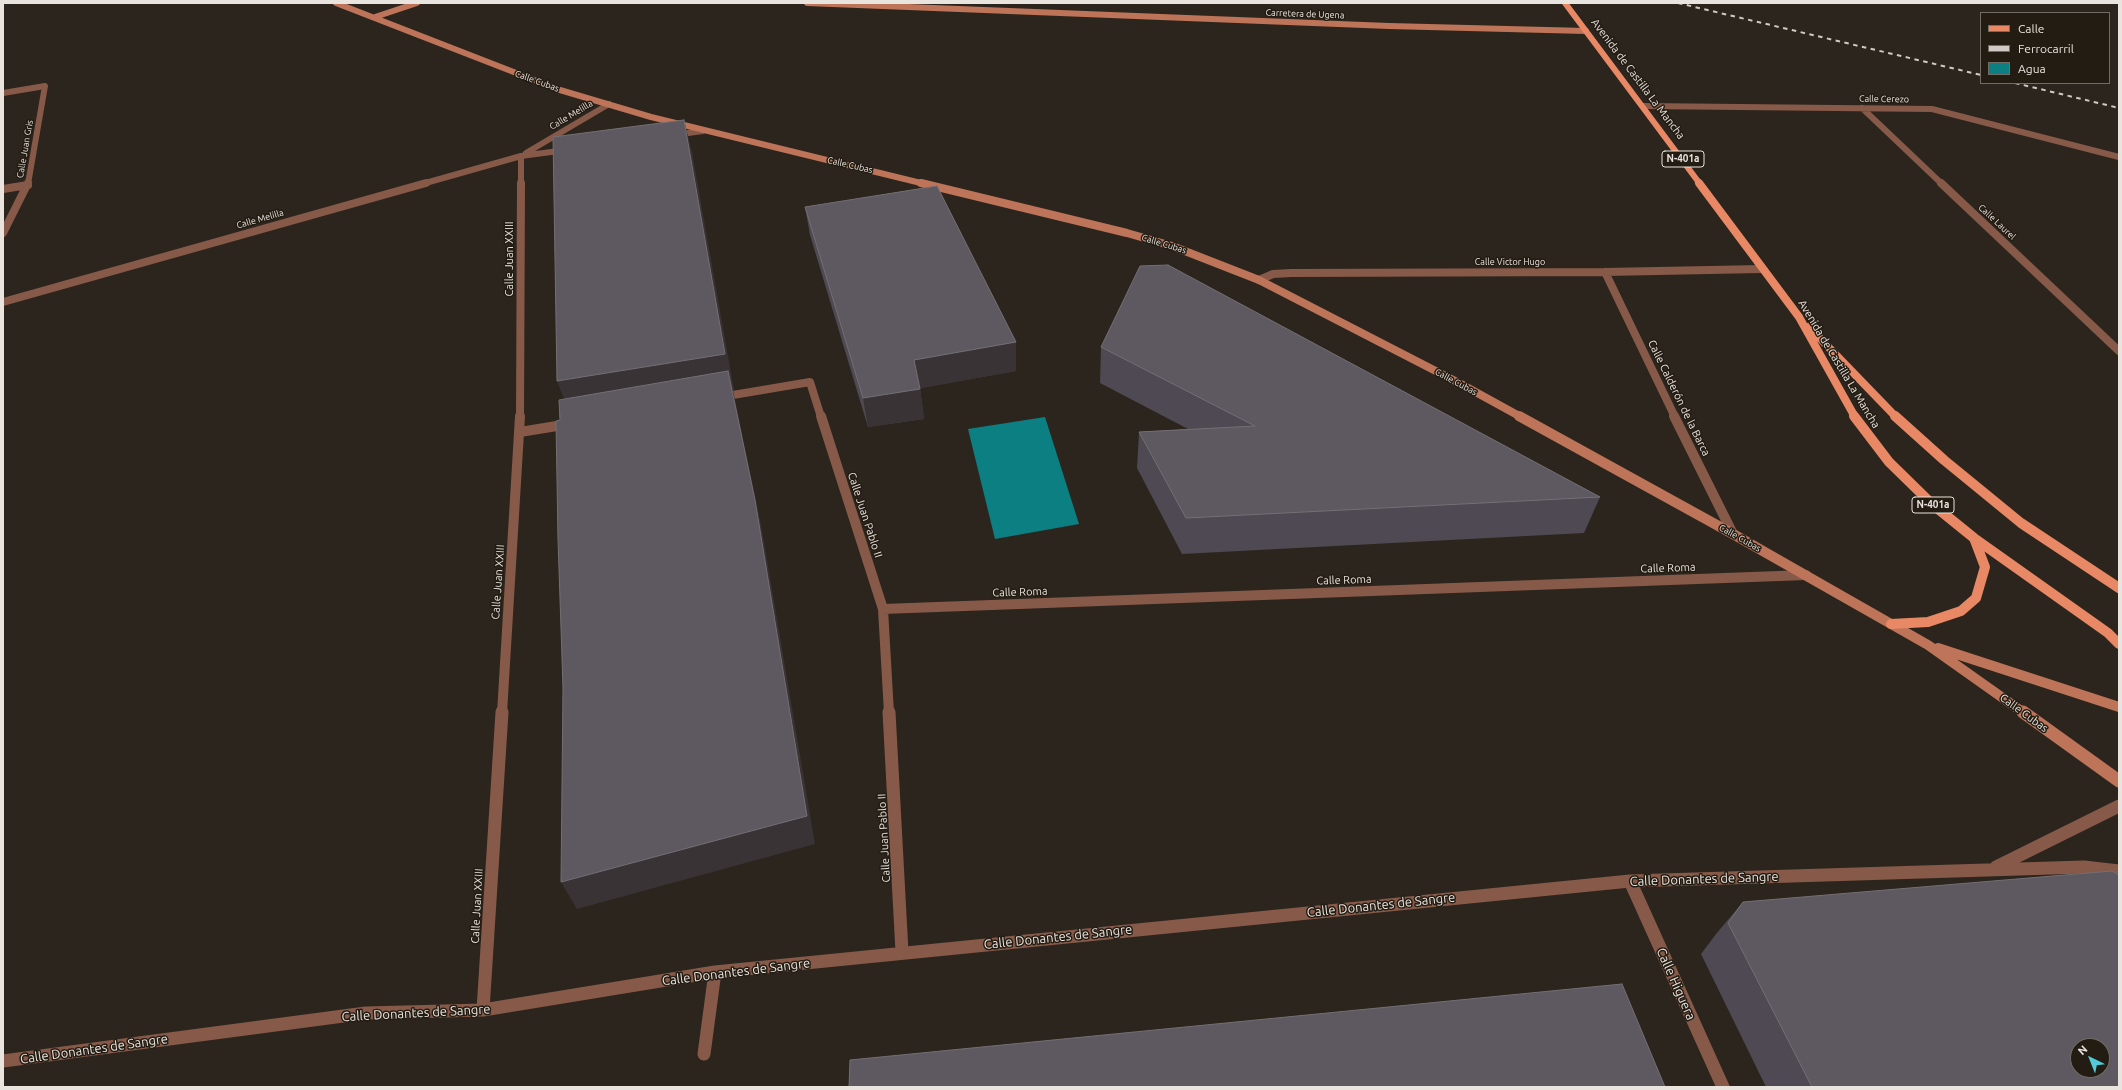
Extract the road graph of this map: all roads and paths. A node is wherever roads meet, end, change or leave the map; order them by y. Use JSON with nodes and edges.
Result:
{"nodes":[{"id":1,"x":336,"y":3,"type":"edge"},
{"id":2,"x":417,"y":3,"type":"edge"},
{"id":3,"x":807,"y":3,"type":"edge"},
{"id":4,"x":1566,"y":3,"type":"edge"},
{"id":5,"x":375,"y":17,"type":"junction"},
{"id":6,"x":1586,"y":31,"type":"junction"},
{"id":7,"x":3,"y":93,"type":"edge"},
{"id":8,"x":609,"y":104,"type":"junction"},
{"id":9,"x":1643,"y":106,"type":"junction"},
{"id":10,"x":1862,"y":108,"type":"junction"},
{"id":11,"x":703,"y":131,"type":"junction"},
{"id":12,"x":664,"y":136,"type":"edge"},
{"id":13,"x":577,"y":148,"type":"edge"},
{"id":14,"x":522,"y":156,"type":"junction"},
{"id":15,"x":2119,"y":157,"type":"edge"},
{"id":16,"x":28,"y":185,"type":"junction"},
{"id":17,"x":3,"y":189,"type":"edge"},
{"id":18,"x":3,"y":233,"type":"edge"},
{"id":19,"x":1762,"y":269,"type":"junction"},
{"id":20,"x":1605,"y":272,"type":"junction"},
{"id":21,"x":1259,"y":280,"type":"junction"},
{"id":22,"x":3,"y":302,"type":"edge"},
{"id":23,"x":1799,"y":317,"type":"junction"},
{"id":24,"x":2119,"y":351,"type":"edge"},
{"id":25,"x":708,"y":399,"type":"edge"},
{"id":26,"x":583,"y":421,"type":"edge"},
{"id":27,"x":520,"y":432,"type":"junction"},
{"id":28,"x":1733,"y":534,"type":"junction"},
{"id":29,"x":1974,"y":538,"type":"junction"},
{"id":30,"x":1806,"y":575,"type":"junction"},
{"id":31,"x":2119,"y":588,"type":"edge"},
{"id":32,"x":883,"y":609,"type":"junction"},
{"id":33,"x":1892,"y":624,"type":"junction"},
{"id":34,"x":1928,"y":644,"type":"junction"},
{"id":35,"x":2119,"y":644,"type":"edge"},
{"id":36,"x":2119,"y":707,"type":"edge"},
{"id":37,"x":2119,"y":781,"type":"edge"},
{"id":38,"x":2119,"y":806,"type":"edge"},
{"id":39,"x":1992,"y":869,"type":"junction"},
{"id":40,"x":2119,"y":871,"type":"edge"},
{"id":41,"x":1630,"y":881,"type":"junction"},
{"id":42,"x":902,"y":952,"type":"junction"},
{"id":43,"x":715,"y":972,"type":"junction"},
{"id":44,"x":483,"y":1010,"type":"junction"},
{"id":45,"x":704,"y":1054,"type":"dead end"},
{"id":46,"x":3,"y":1062,"type":"edge"},
{"id":47,"x":1723,"y":1087,"type":"edge"}],
"edges":[{"from":1,"to":5,"type":"main road","name":"Calle Cubas"},
{"from":2,"to":5,"type":"main road"},
{"from":3,"to":6,"type":"main road","name":"Carretera de Ugena"},
{"from":4,"to":6,"type":"main road","name":"Avenida de Castilla La Mancha","number":"N-401a"},
{"from":5,"to":8,"type":"main road","name":"Calle Cubas"},
{"from":6,"to":9,"type":"main road","name":"Avenida de Castilla La Mancha","number":"N-401a"},
{"from":7,"to":16,"type":"street","name":"Calle Juan Gris"},
{"from":8,"to":11,"type":"main road","name":"Calle Cubas"},
{"from":8,"to":14,"type":"street","name":"Calle Melilla"},
{"from":9,"to":10,"type":"street","name":"Calle Cerezo"},
{"from":9,"to":19,"type":"main road","name":"Avenida de Castilla La Mancha","number":"N-401a"},
{"from":10,"to":15,"type":"street","name":"Calle Cerezo"},
{"from":10,"to":24,"type":"street","name":"Calle Laurel"},
{"from":11,"to":12,"type":"street"},
{"from":11,"to":21,"type":"main road","name":"Calle Cubas"},
{"from":13,"to":14,"type":"street","name":"Calle Melilla"},
{"from":14,"to":22,"type":"street","name":"Calle Melilla"},
{"from":14,"to":27,"type":"street","name":"Calle Juan XXIII"},
{"from":16,"to":17,"type":"street"},
{"from":16,"to":18,"type":"street","name":"Calle Juan Gris"},
{"from":19,"to":20,"type":"street","name":"Calle Victor Hugo"},
{"from":19,"to":23,"type":"main road","name":"Avenida de Castilla La Mancha","number":"N-401a"},
{"from":20,"to":21,"type":"street","name":"Calle Victor Hugo"},
{"from":20,"to":28,"type":"street","name":"Calle Calderón de la Barca"},
{"from":21,"to":28,"type":"main road","name":"Calle Cubas"},
{"from":23,"to":29,"type":"main road","name":"Avenida de Castilla La Mancha","number":"N-401a"},
{"from":23,"to":31,"type":"main road","number":"N-401a"},
{"from":25,"to":32,"type":"street","name":"Calle Juan Pablo II"},
{"from":26,"to":27,"type":"street"},
{"from":27,"to":44,"type":"street","name":"Calle Juan XXIII"},
{"from":28,"to":30,"type":"main road","name":"Calle Cubas"},
{"from":29,"to":33,"type":"main road"},
{"from":29,"to":35,"type":"main road","name":"Avenida de Castilla La Mancha","number":"N-401a"},
{"from":30,"to":32,"type":"street","name":"Calle Roma"},
{"from":30,"to":33,"type":"main road","name":"Calle Cubas"},
{"from":32,"to":42,"type":"street","name":"Calle Juan Pablo II"},
{"from":33,"to":34,"type":"main road","name":"Calle Cubas"},
{"from":34,"to":36,"type":"main road","name":"Calle Cubas"},
{"from":34,"to":37,"type":"main road","name":"Calle Cubas"},
{"from":38,"to":39,"type":"street"},
{"from":39,"to":40,"type":"street","name":"Calle Donantes de Sangre"},
{"from":39,"to":41,"type":"street","name":"Calle Donantes de Sangre"},
{"from":41,"to":42,"type":"street","name":"Calle Donantes de Sangre"},
{"from":41,"to":47,"type":"street","name":"Calle Higuera"},
{"from":42,"to":43,"type":"street","name":"Calle Donantes de Sangre"},
{"from":43,"to":44,"type":"street","name":"Calle Donantes de Sangre"},
{"from":43,"to":45,"type":"street"},
{"from":44,"to":46,"type":"street","name":"Calle Donantes de Sangre"}]}
